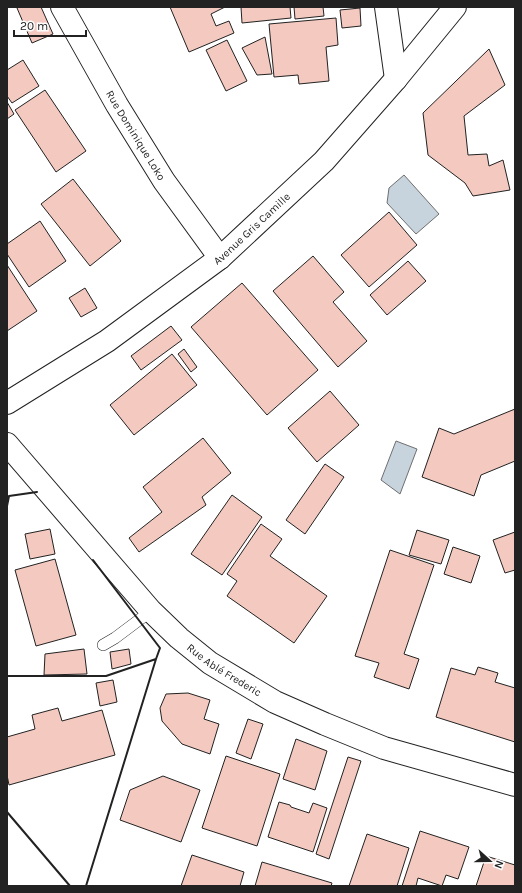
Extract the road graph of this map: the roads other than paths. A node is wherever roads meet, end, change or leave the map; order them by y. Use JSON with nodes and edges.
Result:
{"nodes":[{"id":1,"x":62,"y":7,"type":"edge"},
{"id":2,"x":386,"y":7,"type":"edge"},
{"id":3,"x":455,"y":7,"type":"edge"},
{"id":4,"x":396,"y":80,"type":"junction"},
{"id":5,"x":220,"y":258,"type":"junction"},
{"id":6,"x":7,"y":403,"type":"edge"},
{"id":7,"x":7,"y":444,"type":"edge"},
{"id":8,"x":151,"y":611,"type":"junction"},
{"id":9,"x":103,"y":645,"type":"dead end"},
{"id":10,"x":515,"y":785,"type":"edge"}],
"edges":[{"from":1,"to":5,"type":"street","name":"Rue Dominique Loko"},
{"from":2,"to":4,"type":"street"},
{"from":3,"to":4,"type":"street","name":"Avenue Gris Camille"},
{"from":4,"to":5,"type":"street","name":"Avenue Gris Camille"},
{"from":5,"to":6,"type":"street","name":"Avenue Gris Camille"},
{"from":7,"to":8,"type":"street","name":"Rue Ablé Frederic"},
{"from":8,"to":9,"type":"lane"},
{"from":8,"to":10,"type":"street","name":"Rue Ablé Frederic"}]}
